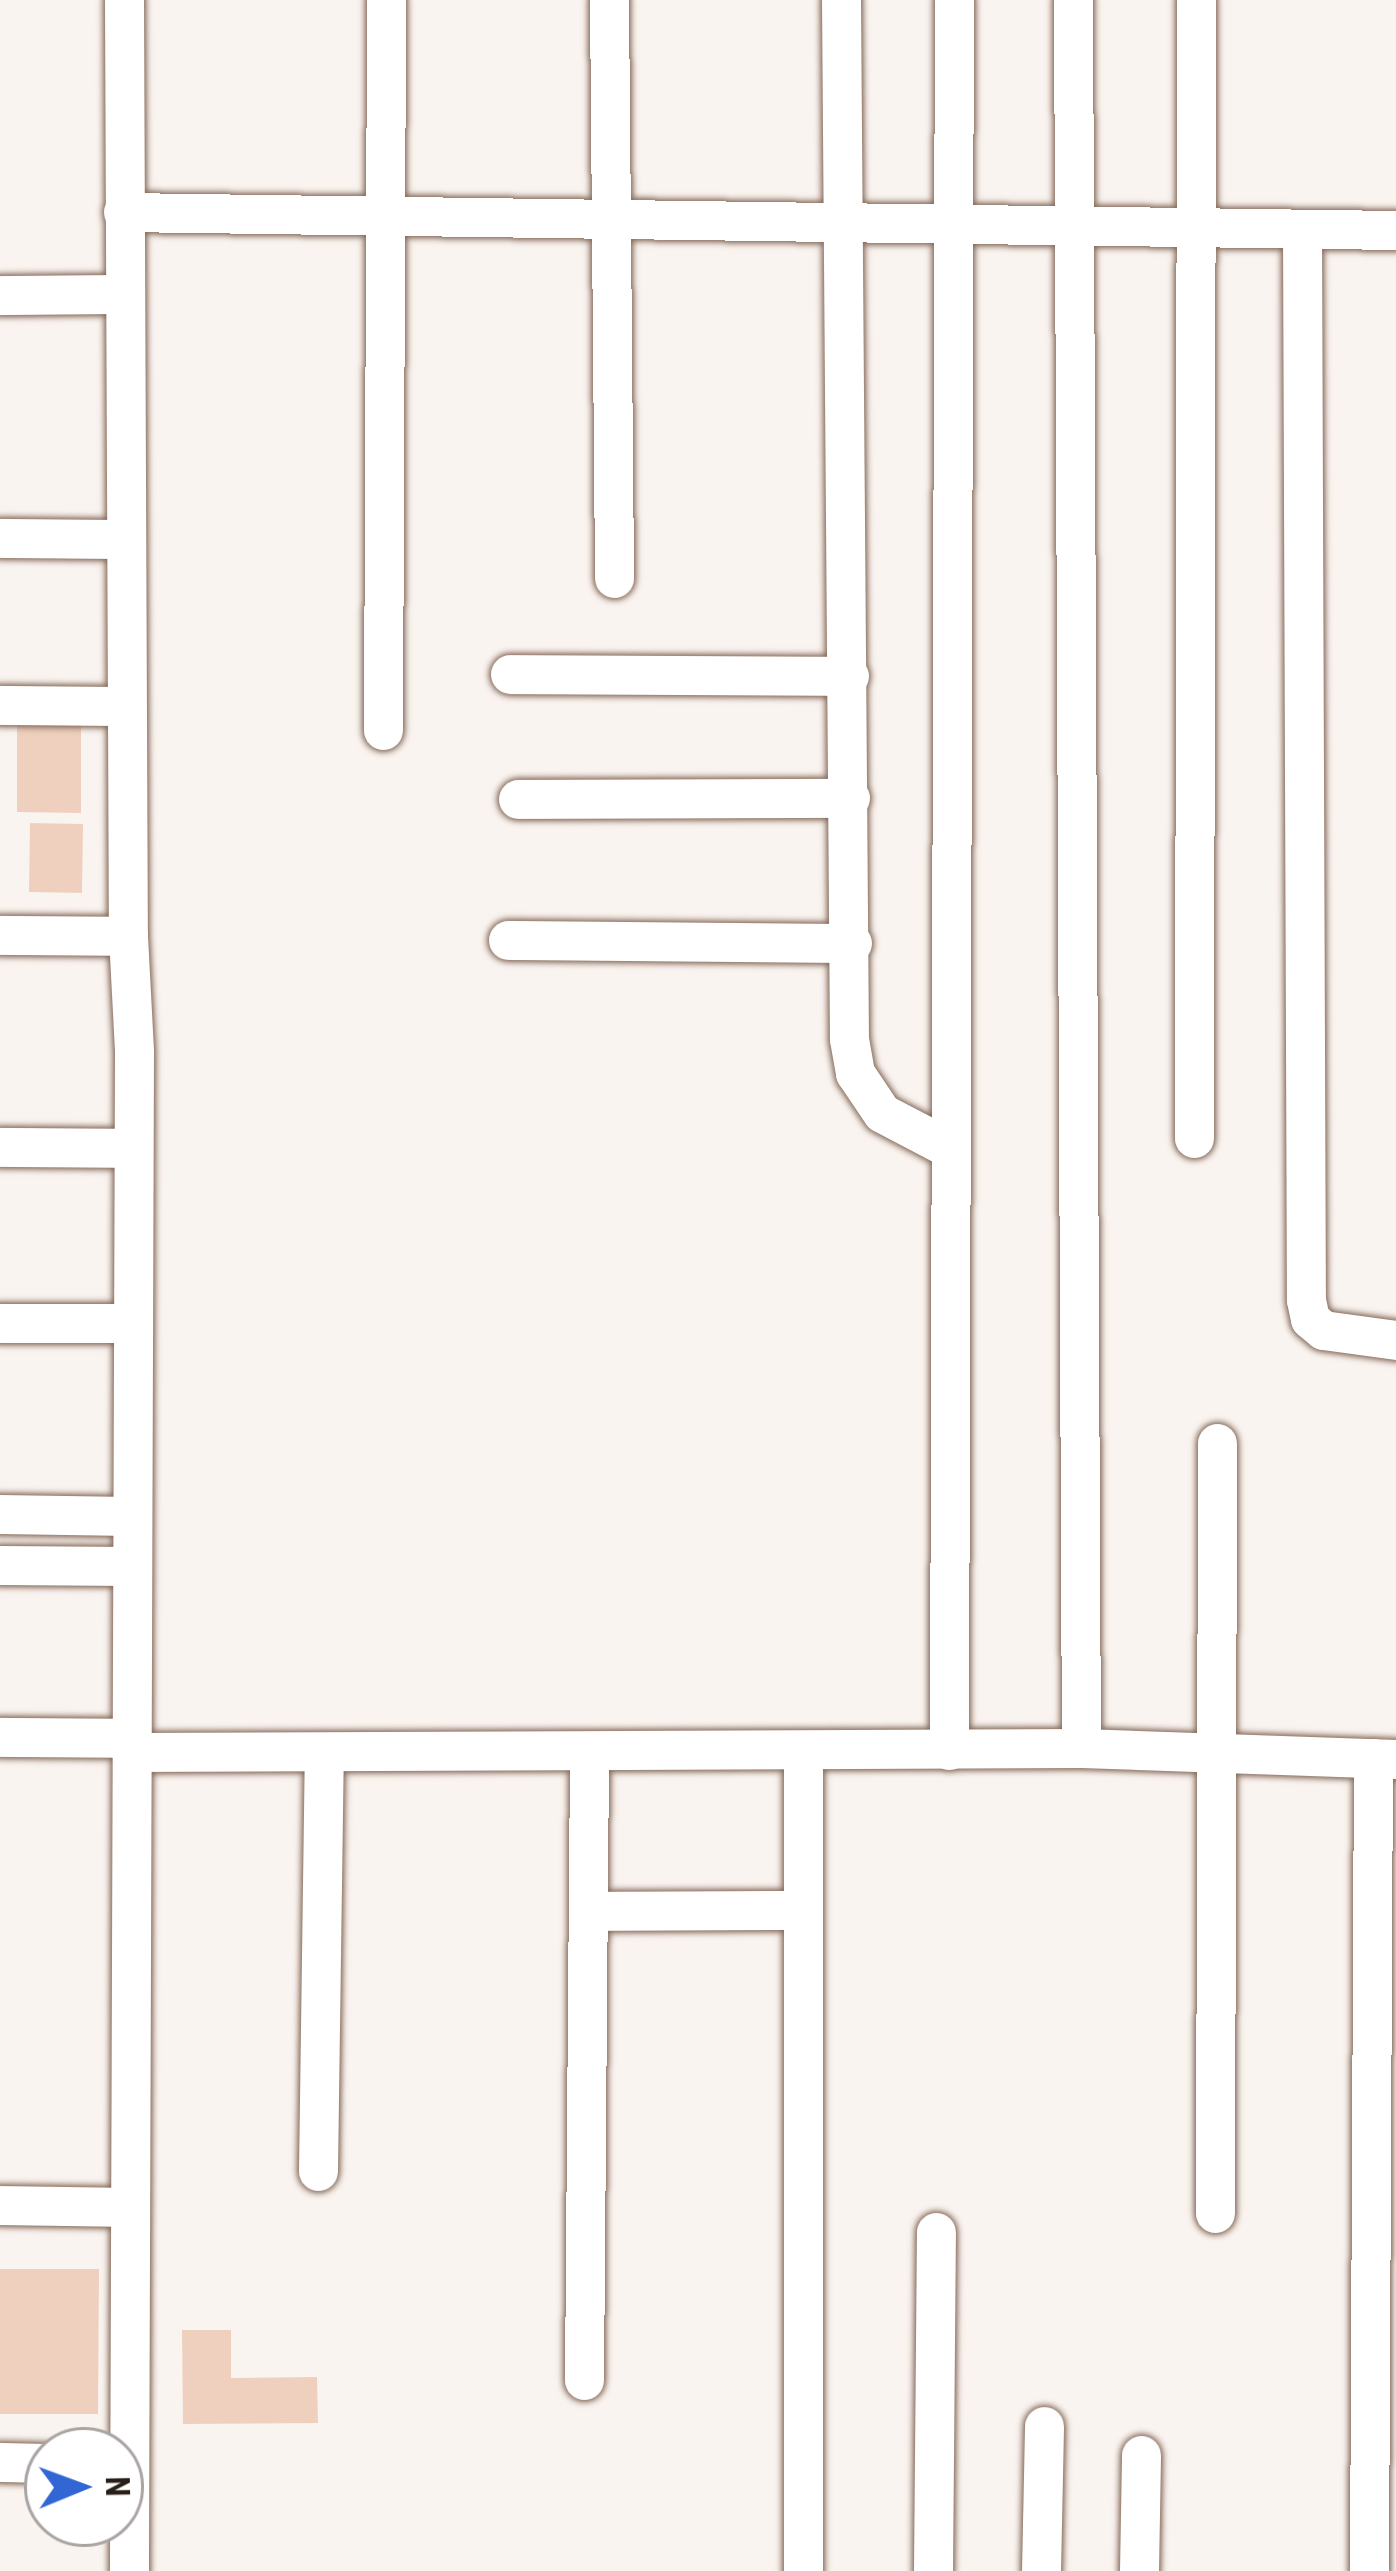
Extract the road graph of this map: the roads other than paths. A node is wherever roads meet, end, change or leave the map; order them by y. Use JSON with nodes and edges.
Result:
{"nodes":[{"id":1,"x":124,"y":0,"type":"edge"},
{"id":2,"x":386,"y":0,"type":"edge"},
{"id":3,"x":609,"y":0,"type":"edge"},
{"id":4,"x":841,"y":0,"type":"edge"},
{"id":5,"x":954,"y":0,"type":"edge"},
{"id":6,"x":1073,"y":0,"type":"edge"},
{"id":7,"x":1196,"y":0,"type":"edge"},
{"id":8,"x":124,"y":212,"type":"junction"},
{"id":9,"x":386,"y":216,"type":"junction"},
{"id":10,"x":611,"y":219,"type":"junction"},
{"id":11,"x":844,"y":222,"type":"junction"},
{"id":12,"x":954,"y":224,"type":"junction"},
{"id":13,"x":1074,"y":225,"type":"junction"},
{"id":14,"x":1195,"y":227,"type":"junction"},
{"id":15,"x":1302,"y":229,"type":"junction"},
{"id":16,"x":1396,"y":230,"type":"edge"},
{"id":17,"x":124,"y":294,"type":"junction"},
{"id":18,"x":0,"y":295,"type":"edge"},
{"id":19,"x":0,"y":538,"type":"edge"},
{"id":20,"x":125,"y":539,"type":"junction"},
{"id":21,"x":614,"y":578,"type":"dead end"},
{"id":22,"x":510,"y":674,"type":"dead end"},
{"id":23,"x":849,"y":676,"type":"junction"},
{"id":24,"x":0,"y":705,"type":"edge"},
{"id":25,"x":126,"y":706,"type":"junction"},
{"id":26,"x":383,"y":730,"type":"dead end"},
{"id":27,"x":850,"y":798,"type":"junction"},
{"id":28,"x":518,"y":799,"type":"dead end"},
{"id":29,"x":0,"y":935,"type":"edge"},
{"id":30,"x":128,"y":936,"type":"junction"},
{"id":31,"x":508,"y":940,"type":"dead end"},
{"id":32,"x":852,"y":943,"type":"junction"},
{"id":33,"x":1194,"y":1138,"type":"dead end"},
{"id":34,"x":0,"y":1147,"type":"edge"},
{"id":35,"x":129,"y":1148,"type":"junction"},
{"id":36,"x":951,"y":1149,"type":"junction"},
{"id":37,"x":0,"y":1323,"type":"edge"},
{"id":38,"x":130,"y":1323,"type":"junction"},
{"id":39,"x":1396,"y":1340,"type":"edge"},
{"id":40,"x":1217,"y":1443,"type":"dead end"},
{"id":41,"x":0,"y":1514,"type":"edge"},
{"id":42,"x":130,"y":1516,"type":"junction"},
{"id":43,"x":0,"y":1565,"type":"edge"},
{"id":44,"x":130,"y":1566,"type":"junction"},
{"id":45,"x":0,"y":1737,"type":"edge"},
{"id":46,"x":130,"y":1745,"type":"junction"},
{"id":47,"x":1081,"y":1748,"type":"junction"},
{"id":48,"x":949,"y":1750,"type":"junction"},
{"id":49,"x":324,"y":1752,"type":"junction"},
{"id":50,"x":803,"y":1752,"type":"junction"},
{"id":51,"x":589,"y":1753,"type":"junction"},
{"id":52,"x":1216,"y":1753,"type":"junction"},
{"id":53,"x":1384,"y":1758,"type":"edge"},
{"id":54,"x":803,"y":1910,"type":"junction"},
{"id":55,"x":588,"y":1911,"type":"junction"},
{"id":56,"x":318,"y":2171,"type":"dead end"},
{"id":57,"x":0,"y":2205,"type":"edge"},
{"id":58,"x":129,"y":2206,"type":"junction"},
{"id":59,"x":1215,"y":2213,"type":"dead end"},
{"id":60,"x":936,"y":2232,"type":"dead end"},
{"id":61,"x":584,"y":2380,"type":"dead end"},
{"id":62,"x":1044,"y":2426,"type":"dead end"},
{"id":63,"x":126,"y":2427,"type":"edge"},
{"id":64,"x":1141,"y":2455,"type":"dead end"},
{"id":65,"x":803,"y":2571,"type":"edge"},
{"id":66,"x":932,"y":2571,"type":"edge"},
{"id":67,"x":1041,"y":2571,"type":"edge"},
{"id":68,"x":1139,"y":2571,"type":"edge"},
{"id":69,"x":1369,"y":2571,"type":"edge"}],
"edges":[{"from":1,"to":8,"type":"street"},
{"from":2,"to":9,"type":"street"},
{"from":3,"to":10,"type":"street"},
{"from":4,"to":11,"type":"street"},
{"from":5,"to":12,"type":"street"},
{"from":6,"to":13,"type":"street"},
{"from":7,"to":14,"type":"street"},
{"from":8,"to":9,"type":"street"},
{"from":8,"to":17,"type":"street"},
{"from":9,"to":10,"type":"street"},
{"from":9,"to":26,"type":"street"},
{"from":10,"to":11,"type":"street"},
{"from":10,"to":21,"type":"street"},
{"from":11,"to":12,"type":"street"},
{"from":11,"to":23,"type":"street"},
{"from":12,"to":13,"type":"street"},
{"from":12,"to":36,"type":"street"},
{"from":13,"to":14,"type":"street"},
{"from":13,"to":47,"type":"street"},
{"from":14,"to":15,"type":"street"},
{"from":14,"to":33,"type":"street"},
{"from":15,"to":16,"type":"street"},
{"from":15,"to":39,"type":"street"},
{"from":17,"to":18,"type":"street"},
{"from":17,"to":20,"type":"street"},
{"from":19,"to":20,"type":"street"},
{"from":20,"to":25,"type":"street"},
{"from":22,"to":23,"type":"street"},
{"from":23,"to":27,"type":"street"},
{"from":24,"to":25,"type":"street"},
{"from":25,"to":30,"type":"street"},
{"from":27,"to":28,"type":"street"},
{"from":27,"to":32,"type":"street"},
{"from":29,"to":30,"type":"street"},
{"from":30,"to":35,"type":"street"},
{"from":31,"to":32,"type":"street"},
{"from":32,"to":36,"type":"street"},
{"from":34,"to":35,"type":"street"},
{"from":35,"to":38,"type":"street"},
{"from":36,"to":48,"type":"street"},
{"from":37,"to":38,"type":"street"},
{"from":38,"to":42,"type":"street"},
{"from":40,"to":52,"type":"street"},
{"from":41,"to":42,"type":"street"},
{"from":42,"to":44,"type":"street"},
{"from":43,"to":44,"type":"street"},
{"from":44,"to":46,"type":"street"},
{"from":45,"to":46,"type":"street"},
{"from":46,"to":49,"type":"street"},
{"from":46,"to":58,"type":"street"},
{"from":47,"to":48,"type":"street"},
{"from":47,"to":52,"type":"street"},
{"from":48,"to":50,"type":"street"},
{"from":49,"to":51,"type":"street"},
{"from":49,"to":56,"type":"street"},
{"from":50,"to":51,"type":"street"},
{"from":50,"to":54,"type":"street"},
{"from":51,"to":55,"type":"street"},
{"from":52,"to":53,"type":"street"},
{"from":52,"to":59,"type":"street"},
{"from":53,"to":69,"type":"street"},
{"from":54,"to":55,"type":"street"},
{"from":54,"to":65,"type":"street"},
{"from":55,"to":61,"type":"street"},
{"from":57,"to":58,"type":"street"},
{"from":58,"to":63,"type":"street"},
{"from":60,"to":66,"type":"street"},
{"from":62,"to":67,"type":"street"},
{"from":64,"to":68,"type":"street"}]}
